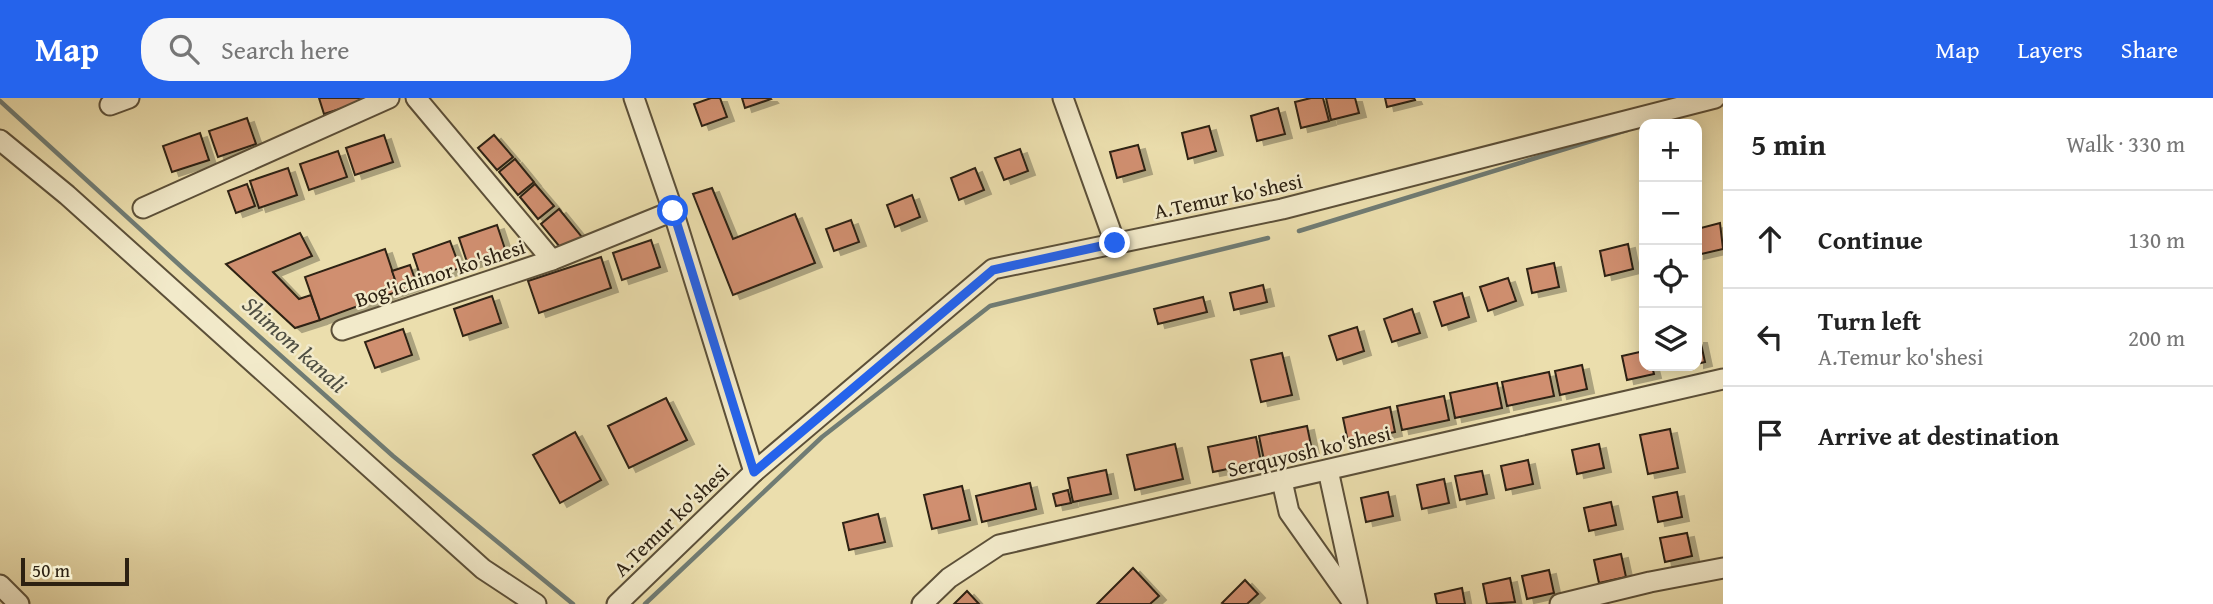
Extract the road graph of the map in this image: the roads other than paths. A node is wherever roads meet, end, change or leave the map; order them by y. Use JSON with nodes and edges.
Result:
{"nodes":[{"id":1,"x":129,"y":98,"type":"edge"},
{"id":2,"x":389,"y":98,"type":"edge"},
{"id":3,"x":416,"y":98,"type":"edge"},
{"id":4,"x":634,"y":98,"type":"edge"},
{"id":5,"x":1063,"y":98,"type":"edge"},
{"id":6,"x":1715,"y":98,"type":"edge"},
{"id":7,"x":110,"y":105,"type":"dead end"},
{"id":8,"x":0,"y":140,"type":"edge"},
{"id":9,"x":143,"y":208,"type":"dead end"},
{"id":10,"x":673,"y":211,"type":"junction"},
{"id":11,"x":1115,"y":243,"type":"junction"},
{"id":12,"x":552,"y":260,"type":"junction"},
{"id":13,"x":342,"y":330,"type":"dead end"},
{"id":14,"x":1723,"y":379,"type":"edge"},
{"id":15,"x":1328,"y":470,"type":"junction"},
{"id":16,"x":754,"y":472,"type":"junction"},
{"id":17,"x":1282,"y":481,"type":"junction"},
{"id":18,"x":1723,"y":568,"type":"edge"},
{"id":19,"x":0,"y":585,"type":"edge"},
{"id":20,"x":19,"y":604,"type":"edge"},
{"id":21,"x":536,"y":604,"type":"edge"},
{"id":22,"x":617,"y":604,"type":"edge"},
{"id":23,"x":922,"y":604,"type":"edge"},
{"id":24,"x":1355,"y":604,"type":"edge"},
{"id":25,"x":1560,"y":604,"type":"edge"}],
"edges":[{"from":1,"to":7,"type":"street"},
{"from":2,"to":9,"type":"street"},
{"from":3,"to":12,"type":"street","name":"Bog'ichinor ko'shesi"},
{"from":4,"to":10,"type":"street"},
{"from":5,"to":11,"type":"street"},
{"from":6,"to":11,"type":"street","name":"A.Temur ko'shesi"},
{"from":8,"to":21,"type":"street"},
{"from":10,"to":12,"type":"street","name":"Bog'ichinor ko'shesi"},
{"from":10,"to":16,"type":"street"},
{"from":11,"to":16,"type":"street","name":"A.Temur ko'shesi"},
{"from":12,"to":13,"type":"street","name":"Bog'ichinor ko'shesi"},
{"from":14,"to":15,"type":"street","name":"Serquyosh ko'shesi"},
{"from":15,"to":17,"type":"street","name":"Serquyosh ko'shesi"},
{"from":15,"to":24,"type":"street"},
{"from":16,"to":22,"type":"street","name":"A.Temur ko'shesi"},
{"from":17,"to":23,"type":"street","name":"Serquyosh ko'shesi"},
{"from":17,"to":24,"type":"street"},
{"from":18,"to":25,"type":"street"},
{"from":19,"to":20,"type":"street"}]}
